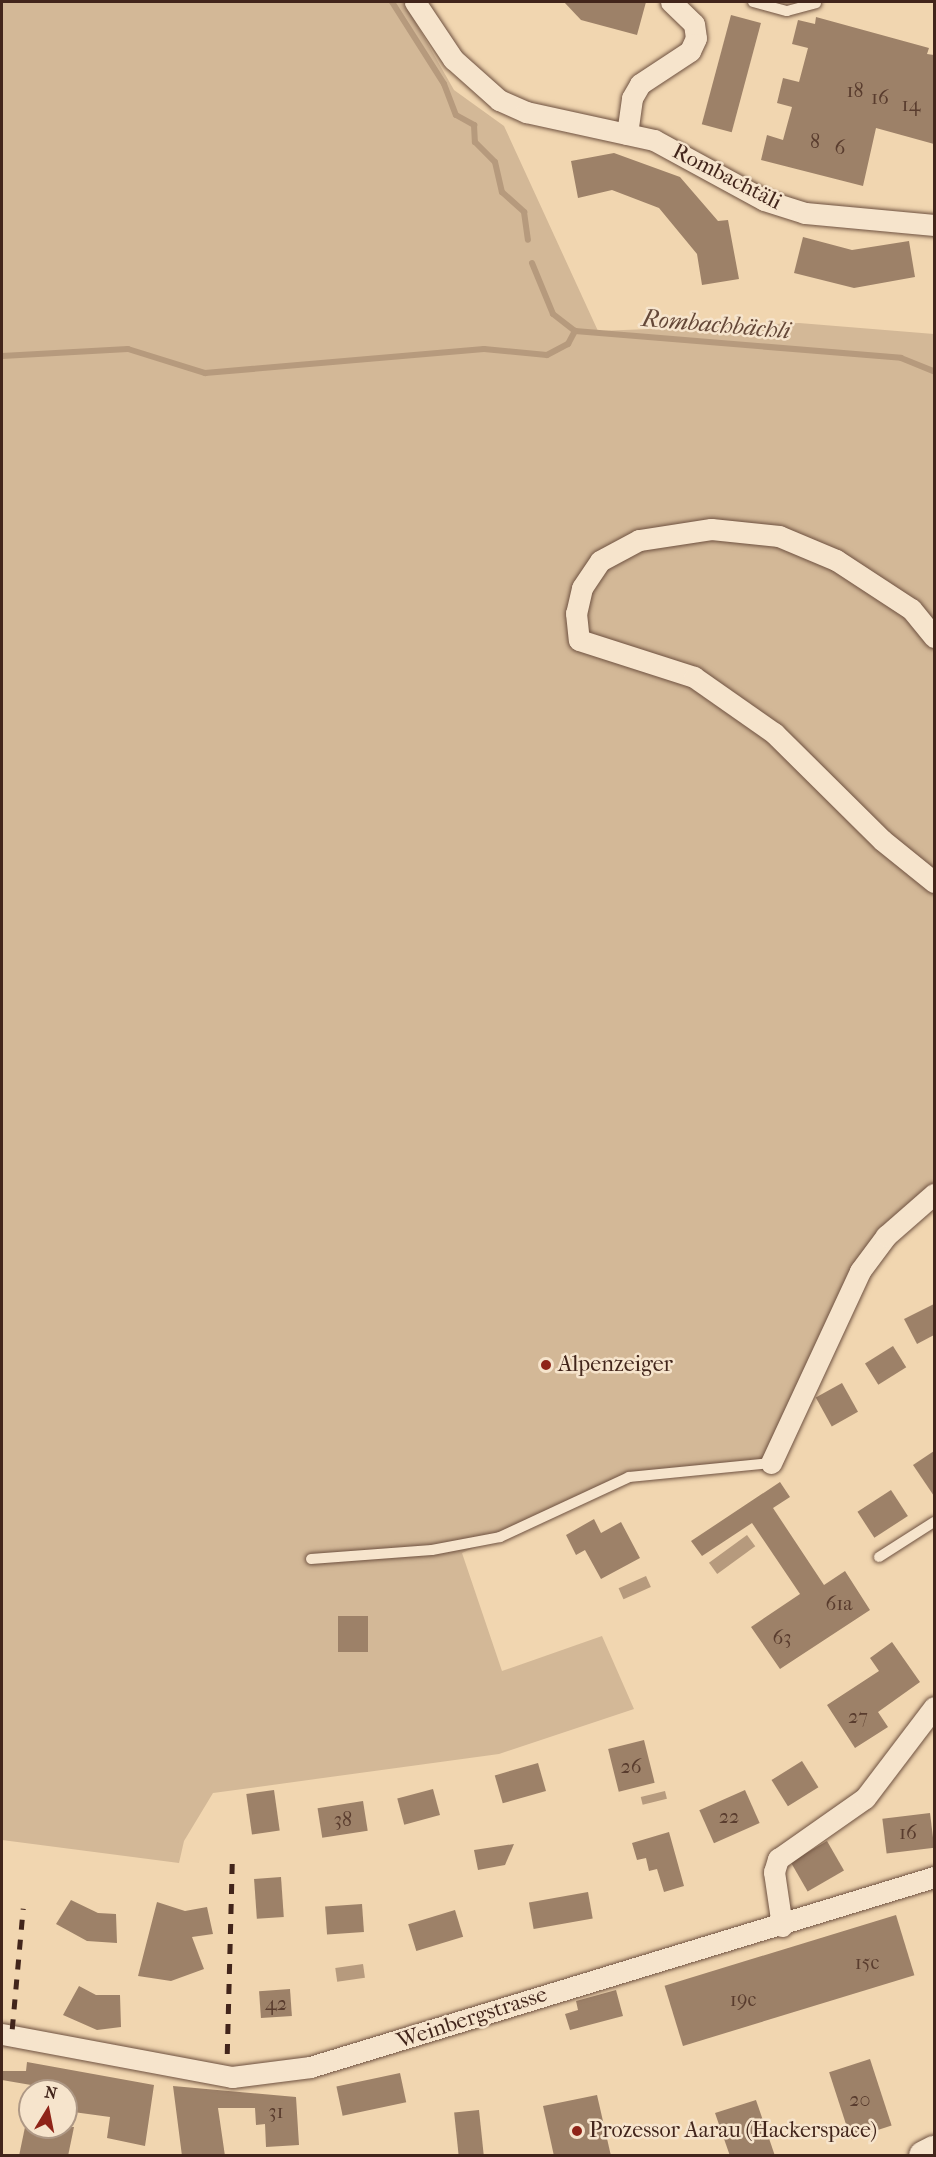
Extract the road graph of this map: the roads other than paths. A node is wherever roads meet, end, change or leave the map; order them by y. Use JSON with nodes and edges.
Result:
{"nodes":[{"id":1,"x":415,"y":2,"type":"edge"},
{"id":2,"x":671,"y":2,"type":"edge"},
{"id":3,"x":753,"y":2,"type":"edge"},
{"id":4,"x":816,"y":3,"type":"edge"},
{"id":5,"x":627,"y":134,"type":"junction"},
{"id":6,"x":934,"y":225,"type":"edge"},
{"id":7,"x":934,"y":637,"type":"edge"},
{"id":8,"x":934,"y":882,"type":"edge"},
{"id":9,"x":934,"y":1194,"type":"edge"},
{"id":10,"x":771,"y":1463,"type":"joint"},
{"id":11,"x":934,"y":1522,"type":"edge"},
{"id":12,"x":879,"y":1557,"type":"dead end"},
{"id":13,"x":311,"y":1559,"type":"dead end"},
{"id":14,"x":934,"y":1707,"type":"edge"},
{"id":15,"x":934,"y":1877,"type":"edge"},
{"id":16,"x":782,"y":1926,"type":"junction"},
{"id":17,"x":2,"y":2034,"type":"edge"},
{"id":18,"x":934,"y":2151,"type":"edge"},
{"id":19,"x":924,"y":2156,"type":"edge"}],
"edges":[{"from":1,"to":5,"type":"street","name":"Rombachtäli"},
{"from":2,"to":5,"type":"street"},
{"from":3,"to":4,"type":"lane"},
{"from":5,"to":6,"type":"street","name":"Rombachtäli"},
{"from":7,"to":8,"type":"street"},
{"from":9,"to":10,"type":"street"},
{"from":10,"to":13,"type":"lane"},
{"from":11,"to":12,"type":"lane"},
{"from":14,"to":16,"type":"street"},
{"from":15,"to":16,"type":"street","name":"Weinbergstrasse"},
{"from":16,"to":17,"type":"street","name":"Weinbergstrasse"},
{"from":18,"to":19,"type":"main road"}]}
